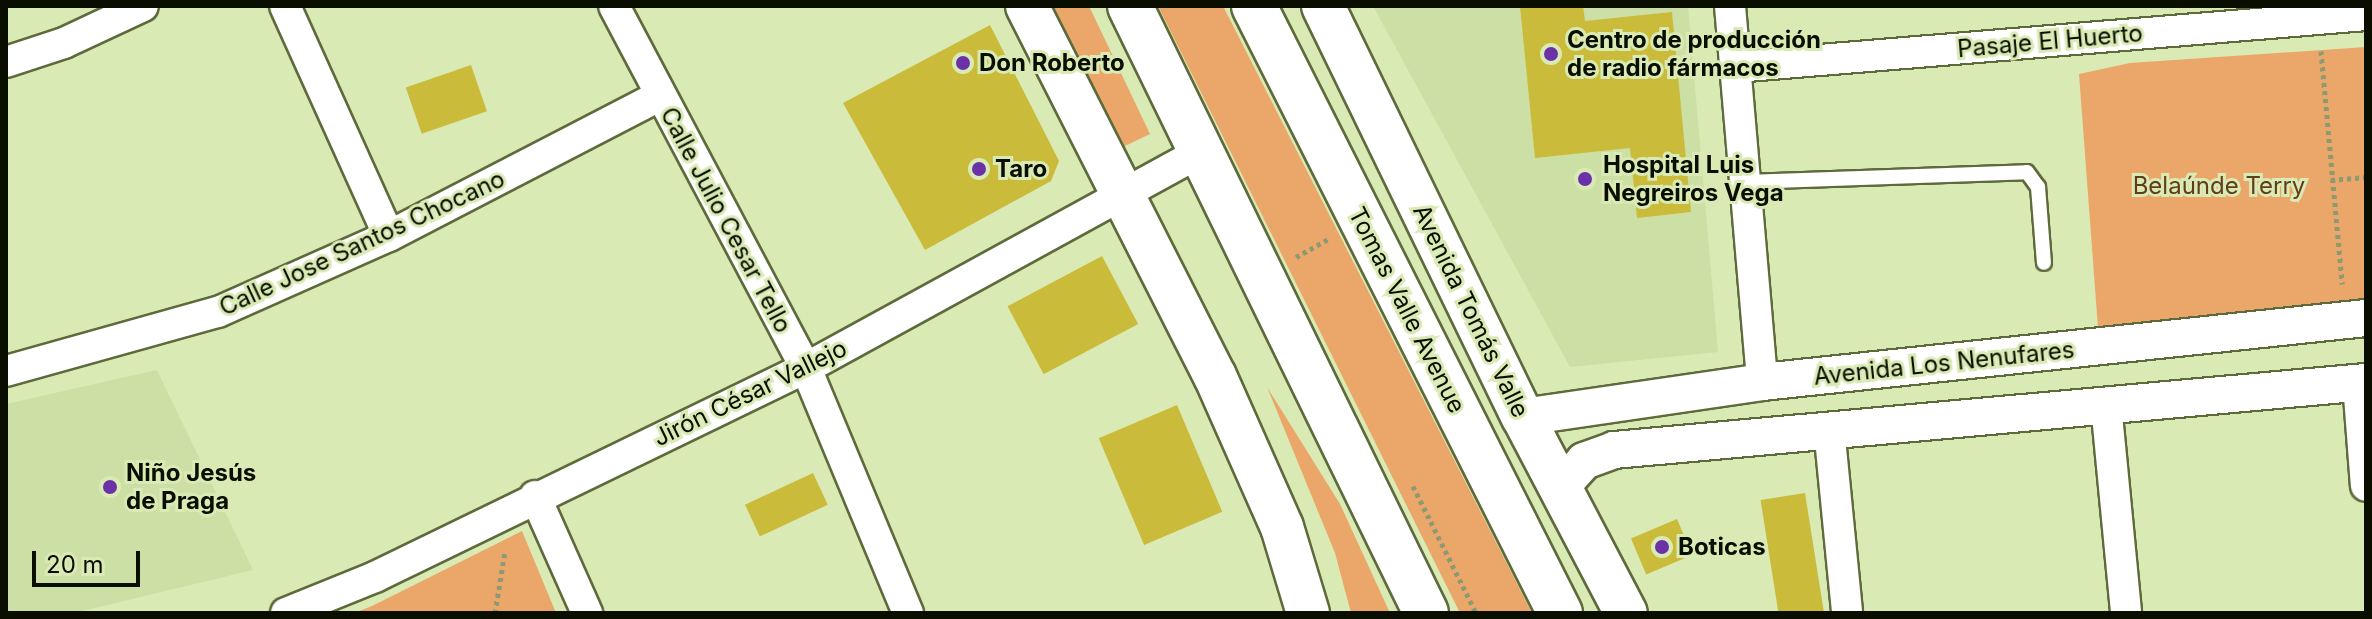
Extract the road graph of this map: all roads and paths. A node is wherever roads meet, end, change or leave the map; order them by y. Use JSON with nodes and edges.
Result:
{"nodes":[{"id":1,"x":143,"y":6,"type":"edge"},
{"id":2,"x":285,"y":6,"type":"edge"},
{"id":3,"x":614,"y":6,"type":"edge"},
{"id":4,"x":1027,"y":6,"type":"edge"},
{"id":5,"x":1130,"y":6,"type":"edge"},
{"id":6,"x":1254,"y":6,"type":"edge"},
{"id":7,"x":1323,"y":6,"type":"edge"},
{"id":8,"x":1730,"y":6,"type":"edge"},
{"id":9,"x":2366,"y":15,"type":"edge"},
{"id":10,"x":2336,"y":49,"type":"dead end"},
{"id":11,"x":6,"y":62,"type":"edge"},
{"id":12,"x":1735,"y":67,"type":"junction"},
{"id":13,"x":659,"y":96,"type":"junction"},
{"id":14,"x":1203,"y":151,"type":"junction"},
{"id":15,"x":2366,"y":177,"type":"edge"},
{"id":16,"x":2331,"y":180,"type":"junction"},
{"id":17,"x":1745,"y":182,"type":"junction"},
{"id":18,"x":1123,"y":196,"type":"junction"},
{"id":19,"x":1362,"y":220,"type":"junction"},
{"id":20,"x":389,"y":236,"type":"junction"},
{"id":21,"x":2044,"y":263,"type":"dead end"},
{"id":22,"x":1263,"y":275,"type":"junction"},
{"id":23,"x":2342,"y":288,"type":"dead end"},
{"id":24,"x":2366,"y":318,"type":"edge"},
{"id":25,"x":806,"y":368,"type":"junction"},
{"id":26,"x":6,"y":371,"type":"edge"},
{"id":27,"x":1762,"y":382,"type":"junction"},
{"id":28,"x":2362,"y":382,"type":"edge"},
{"id":29,"x":2106,"y":404,"type":"junction"},
{"id":30,"x":1523,"y":417,"type":"junction"},
{"id":31,"x":1829,"y":428,"type":"junction"},
{"id":32,"x":2366,"y":486,"type":"edge"},
{"id":33,"x":1560,"y":488,"type":"junction"},
{"id":34,"x":523,"y":502,"type":"junction"},
{"id":35,"x":286,"y":613,"type":"edge"},
{"id":36,"x":495,"y":613,"type":"edge"},
{"id":37,"x":587,"y":613,"type":"edge"},
{"id":38,"x":908,"y":613,"type":"edge"},
{"id":39,"x":1308,"y":613,"type":"edge"},
{"id":40,"x":1426,"y":613,"type":"edge"},
{"id":41,"x":1560,"y":613,"type":"edge"},
{"id":42,"x":1626,"y":613,"type":"edge"},
{"id":43,"x":1847,"y":613,"type":"edge"},
{"id":44,"x":2126,"y":613,"type":"edge"}],
"edges":[{"from":1,"to":11,"type":"street"},
{"from":2,"to":20,"type":"street"},
{"from":3,"to":13,"type":"street","name":"Calle Julio Cesar Tello"},
{"from":4,"to":18,"type":"main road"},
{"from":5,"to":14,"type":"main road"},
{"from":6,"to":19,"type":"main road","name":"Tomas Valle Avenue"},
{"from":7,"to":30,"type":"main road","name":"Avenida Tomás Valle"},
{"from":8,"to":12,"type":"street"},
{"from":9,"to":12,"type":"street","name":"Pasaje El Huerto"},
{"from":10,"to":16,"type":"path"},
{"from":12,"to":17,"type":"street"},
{"from":13,"to":20,"type":"street","name":"Calle Jose Santos Chocano"},
{"from":13,"to":25,"type":"street","name":"Calle Julio Cesar Tello"},
{"from":14,"to":18,"type":"street","name":"Jirón César Vallejo"},
{"from":14,"to":22,"type":"main road"},
{"from":15,"to":16,"type":"path"},
{"from":16,"to":23,"type":"path"},
{"from":17,"to":21,"type":"lane"},
{"from":17,"to":27,"type":"street"},
{"from":18,"to":25,"type":"street","name":"Jirón César Vallejo"},
{"from":18,"to":39,"type":"main road"},
{"from":19,"to":22,"type":"path"},
{"from":19,"to":41,"type":"main road","name":"Tomas Valle Avenue"},
{"from":20,"to":26,"type":"street","name":"Calle Jose Santos Chocano"},
{"from":22,"to":40,"type":"main road"},
{"from":24,"to":27,"type":"street","name":"Avenida Los Nenufares"},
{"from":25,"to":34,"type":"street","name":"Jirón César Vallejo"},
{"from":25,"to":38,"type":"street","name":"Calle Julio Cesar Tello"},
{"from":27,"to":30,"type":"street","name":"Avenida Los Nenufares"},
{"from":28,"to":29,"type":"street"},
{"from":28,"to":32,"type":"street"},
{"from":29,"to":31,"type":"street"},
{"from":29,"to":44,"type":"street"},
{"from":30,"to":33,"type":"main road","name":"Avenida Tomás Valle"},
{"from":31,"to":33,"type":"street"},
{"from":31,"to":43,"type":"street"},
{"from":33,"to":42,"type":"main road","name":"Avenida Tomás Valle"},
{"from":34,"to":35,"type":"street","name":"Jirón César Vallejo"},
{"from":34,"to":36,"type":"path"},
{"from":34,"to":37,"type":"street"}]}
